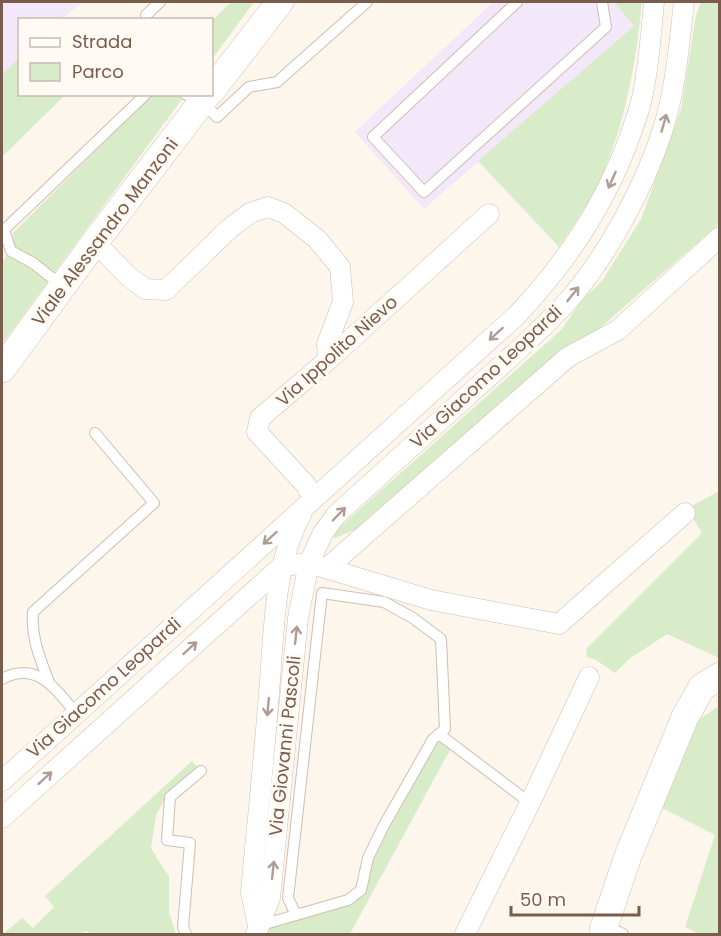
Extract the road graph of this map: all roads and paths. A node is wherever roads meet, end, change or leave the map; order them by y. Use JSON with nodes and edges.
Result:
{"nodes":[{"id":1,"x":160,"y":2,"type":"edge"},
{"id":2,"x":280,"y":2,"type":"edge"},
{"id":3,"x":367,"y":2,"type":"edge"},
{"id":4,"x":518,"y":2,"type":"edge"},
{"id":5,"x":603,"y":2,"type":"edge"},
{"id":6,"x":654,"y":2,"type":"edge"},
{"id":7,"x":684,"y":2,"type":"edge"},
{"id":8,"x":146,"y":15,"type":"dead end"},
{"id":9,"x":647,"y":66,"type":"junction"},
{"id":10,"x":676,"y":70,"type":"junction"},
{"id":11,"x":213,"y":82,"type":"edge"},
{"id":12,"x":144,"y":96,"type":"edge"},
{"id":13,"x":201,"y":96,"type":"edge"},
{"id":14,"x":203,"y":96,"type":"edge"},
{"id":15,"x":489,"y":214,"type":"dead end"},
{"id":16,"x":720,"y":237,"type":"edge"},
{"id":17,"x":95,"y":242,"type":"junction"},
{"id":18,"x":63,"y":286,"type":"junction"},
{"id":19,"x":517,"y":315,"type":"junction"},
{"id":20,"x":536,"y":334,"type":"junction"},
{"id":21,"x":328,"y":360,"type":"junction"},
{"id":22,"x":2,"y":369,"type":"edge"},
{"id":23,"x":95,"y":433,"type":"dead end"},
{"id":24,"x":313,"y":499,"type":"junction"},
{"id":25,"x":685,"y":513,"type":"dead end"},
{"id":26,"x":282,"y":566,"type":"junction"},
{"id":27,"x":318,"y":566,"type":"junction"},
{"id":28,"x":589,"y":677,"type":"dead end"},
{"id":29,"x":2,"y":679,"type":"edge"},
{"id":30,"x":49,"y":682,"type":"junction"},
{"id":31,"x":714,"y":683,"type":"edge"},
{"id":32,"x":76,"y":713,"type":"junction"},
{"id":33,"x":439,"y":734,"type":"junction"},
{"id":34,"x":52,"y":735,"type":"junction"},
{"id":35,"x":71,"y":755,"type":"junction"},
{"id":36,"x":201,"y":771,"type":"dead end"},
{"id":37,"x":2,"y":781,"type":"edge"},
{"id":38,"x":530,"y":803,"type":"junction"},
{"id":39,"x":2,"y":818,"type":"edge"},
{"id":40,"x":296,"y":915,"type":"junction"},
{"id":41,"x":257,"y":930,"type":"edge"},
{"id":42,"x":610,"y":933,"type":"edge"},
{"id":43,"x":186,"y":934,"type":"edge"},
{"id":44,"x":465,"y":934,"type":"edge"}],
"edges":[{"from":1,"to":8,"type":"lane"},
{"from":2,"to":11,"type":"street","name":"Viale Alessandro Manzoni"},
{"from":3,"to":14,"type":"lane"},
{"from":4,"to":5,"type":"lane"},
{"from":6,"to":9,"type":"street","name":"Via Giacomo Leopardi"},
{"from":7,"to":10,"type":"street","name":"Via Giacomo Leopardi"},
{"from":9,"to":10,"type":"street"},
{"from":9,"to":19,"type":"street","name":"Via Giacomo Leopardi","one_way":true},
{"from":20,"to":10,"type":"street","name":"Via Giacomo Leopardi","one_way":true},
{"from":12,"to":18,"type":"lane"},
{"from":13,"to":17,"type":"street","name":"Viale Alessandro Manzoni"},
{"from":15,"to":21,"type":"street","name":"Via Ippolito Nievo"},
{"from":16,"to":27,"type":"street","name":"Via Giacomo Leopardi"},
{"from":17,"to":18,"type":"street","name":"Viale Alessandro Manzoni"},
{"from":17,"to":21,"type":"street"},
{"from":18,"to":22,"type":"street","name":"Viale Alessandro Manzoni"},
{"from":19,"to":20,"type":"street"},
{"from":19,"to":24,"type":"street","name":"Via Giacomo Leopardi","one_way":true},
{"from":27,"to":20,"type":"street","name":"Via Giacomo Leopardi","one_way":true},
{"from":21,"to":24,"type":"street","name":"Via Ippolito Nievo"},
{"from":23,"to":30,"type":"lane"},
{"from":24,"to":26,"type":"street","name":"Via Giacomo Leopardi"},
{"from":24,"to":32,"type":"street","name":"Via Giacomo Leopardi","one_way":true},
{"from":25,"to":27,"type":"street"},
{"from":26,"to":27,"type":"street"},
{"from":35,"to":26,"type":"street","name":"Via Giacomo Leopardi","one_way":true},
{"from":26,"to":41,"type":"street","name":"Via Giovanni Pascoli","one_way":true},
{"from":41,"to":27,"type":"street","name":"Via Giovanni Pascoli","one_way":true},
{"from":28,"to":38,"type":"street"},
{"from":29,"to":30,"type":"lane"},
{"from":30,"to":32,"type":"lane"},
{"from":31,"to":42,"type":"street"},
{"from":32,"to":34,"type":"street","name":"Via Giacomo Leopardi"},
{"from":33,"to":38,"type":"lane"},
{"from":33,"to":40,"type":"lane"},
{"from":33,"to":40,"type":"lane"},
{"from":34,"to":35,"type":"street"},
{"from":34,"to":37,"type":"street","name":"Via Giacomo Leopardi"},
{"from":39,"to":35,"type":"street","name":"Via Giacomo Leopardi","one_way":true},
{"from":36,"to":43,"type":"lane"},
{"from":38,"to":44,"type":"street"},
{"from":40,"to":41,"type":"lane"}]}
